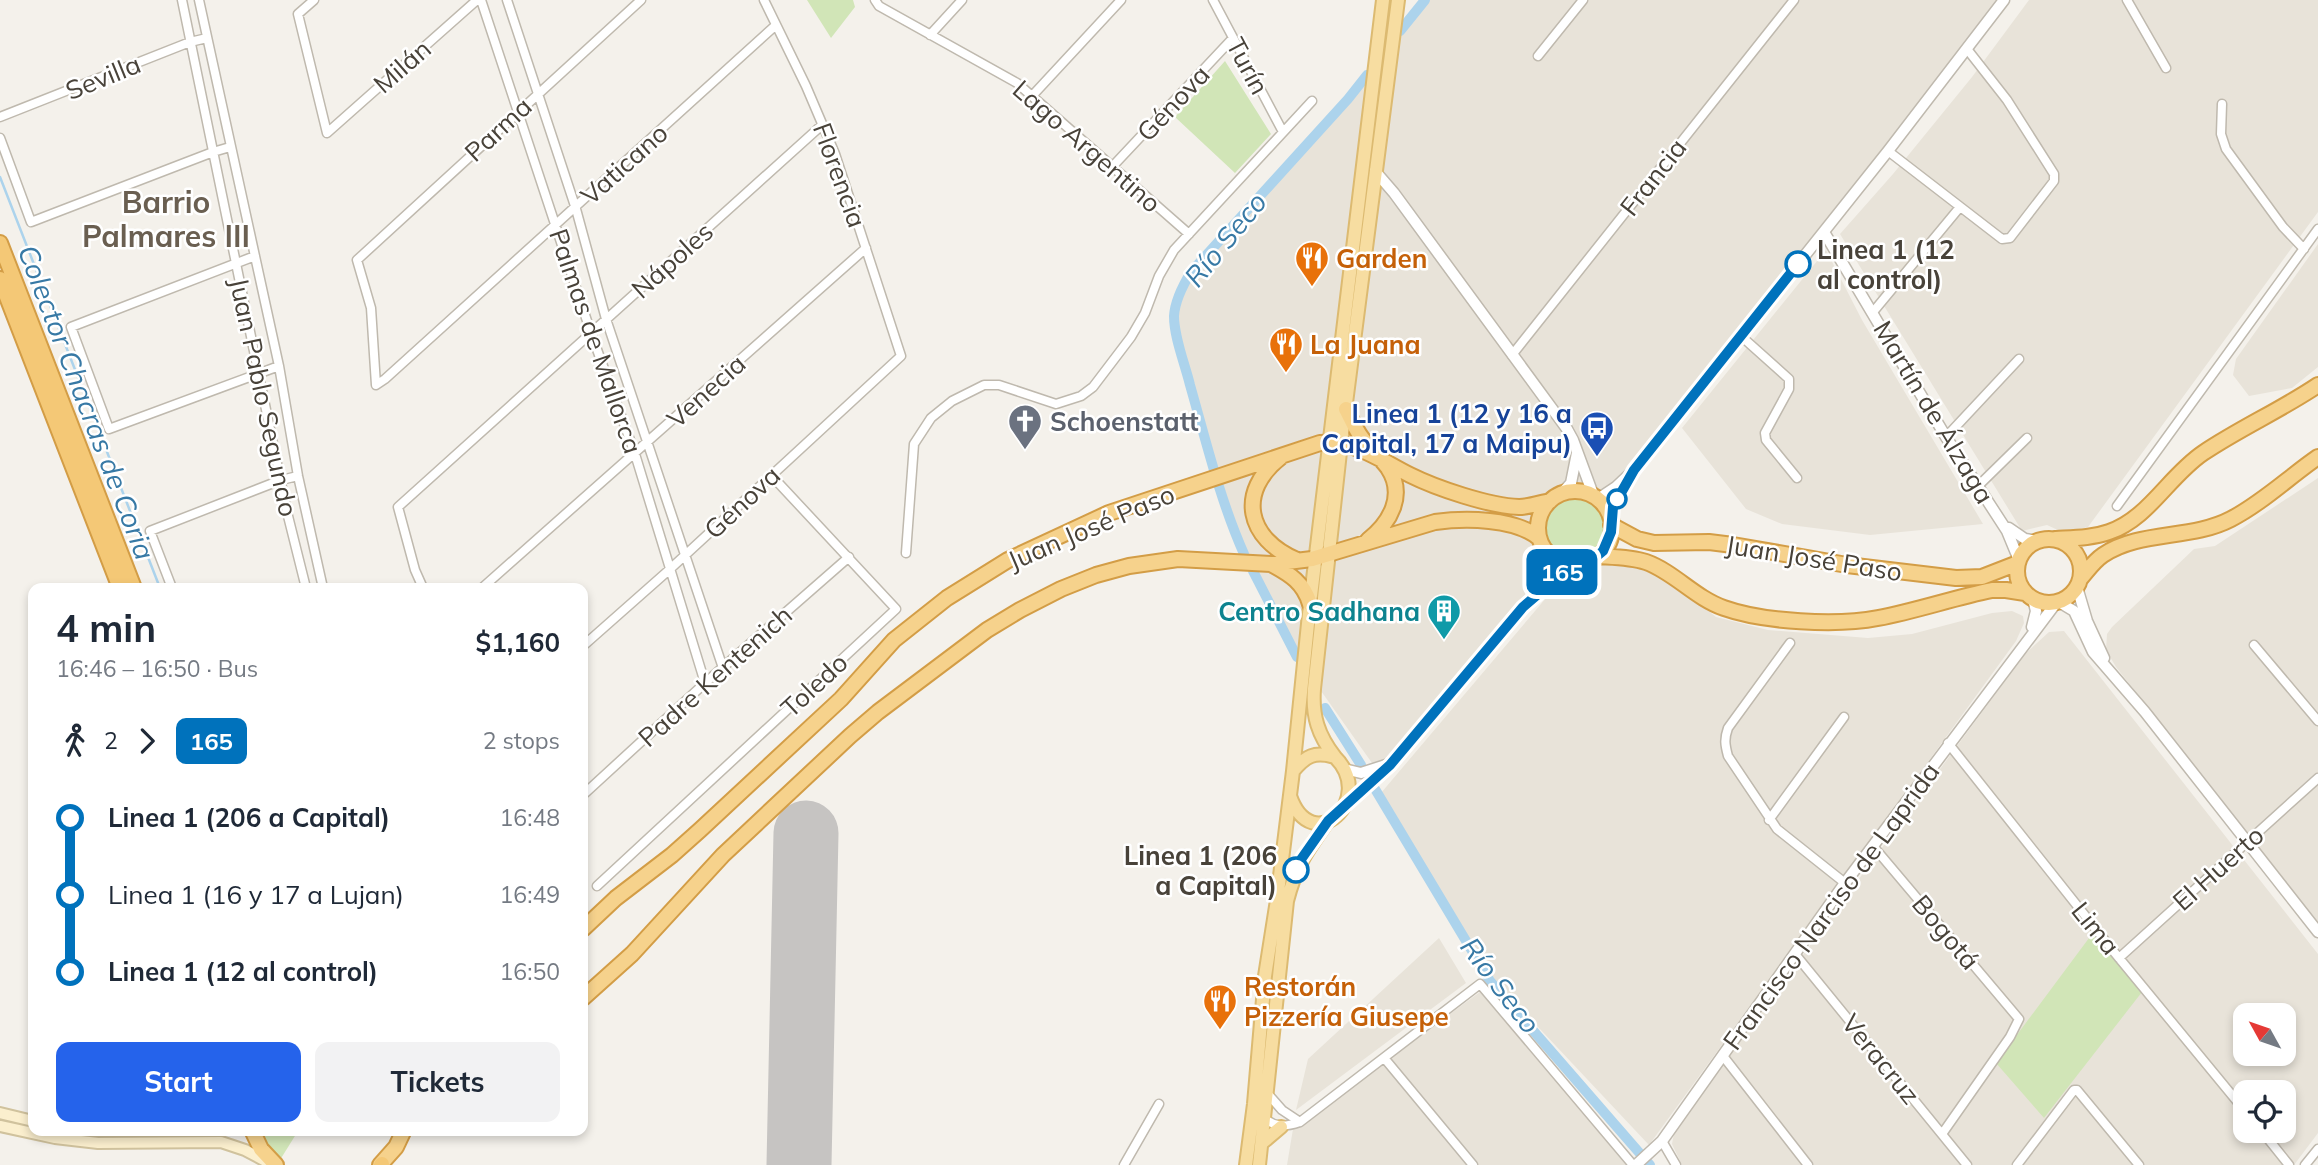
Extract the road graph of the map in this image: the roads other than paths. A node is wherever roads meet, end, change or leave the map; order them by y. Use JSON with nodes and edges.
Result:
{"nodes":[{"id":1,"x":182,"y":0,"type":"edge"},
{"id":2,"x":200,"y":0,"type":"edge"},
{"id":3,"x":314,"y":0,"type":"edge"},
{"id":4,"x":479,"y":0,"type":"edge"},
{"id":5,"x":507,"y":0,"type":"edge"},
{"id":6,"x":641,"y":0,"type":"edge"},
{"id":7,"x":764,"y":0,"type":"edge"},
{"id":8,"x":875,"y":0,"type":"edge"},
{"id":9,"x":962,"y":0,"type":"edge"},
{"id":10,"x":1121,"y":0,"type":"edge"},
{"id":11,"x":1213,"y":0,"type":"edge"},
{"id":12,"x":1384,"y":0,"type":"edge"},
{"id":13,"x":1398,"y":0,"type":"edge"},
{"id":14,"x":1583,"y":0,"type":"edge"},
{"id":15,"x":1794,"y":0,"type":"edge"},
{"id":16,"x":2004,"y":0,"type":"edge"},
{"id":17,"x":2127,"y":0,"type":"edge"},
{"id":18,"x":776,"y":25,"type":"junction"},
{"id":19,"x":930,"y":35,"type":"junction"},
{"id":20,"x":207,"y":38,"type":"junction"},
{"id":21,"x":1233,"y":38,"type":"junction"},
{"id":22,"x":190,"y":42,"type":"junction"},
{"id":23,"x":1967,"y":49,"type":"junction"},
{"id":24,"x":1538,"y":56,"type":"dead end"},
{"id":25,"x":1379,"y":65,"type":"junction"},
{"id":26,"x":2166,"y":68,"type":"dead end"},
{"id":27,"x":538,"y":92,"type":"junction"},
{"id":28,"x":1032,"y":96,"type":"junction"},
{"id":29,"x":1312,"y":101,"type":"dead end"},
{"id":30,"x":2222,"y":104,"type":"dead end"},
{"id":31,"x":519,"y":110,"type":"junction"},
{"id":32,"x":0,"y":117,"type":"edge"},
{"id":33,"x":822,"y":125,"type":"junction"},
{"id":34,"x":1283,"y":132,"type":"junction"},
{"id":35,"x":0,"y":138,"type":"edge"},
{"id":36,"x":230,"y":147,"type":"junction"},
{"id":37,"x":1888,"y":151,"type":"junction"},
{"id":38,"x":213,"y":152,"type":"junction"},
{"id":39,"x":1112,"y":167,"type":"junction"},
{"id":40,"x":1375,"y":171,"type":"junction"},
{"id":41,"x":1960,"y":207,"type":"junction"},
{"id":42,"x":576,"y":209,"type":"junction"},
{"id":43,"x":557,"y":225,"type":"junction"},
{"id":44,"x":2318,"y":229,"type":"edge"},
{"id":45,"x":1824,"y":232,"type":"junction"},
{"id":46,"x":1189,"y":234,"type":"junction"},
{"id":47,"x":0,"y":243,"type":"edge"},
{"id":48,"x":866,"y":248,"type":"junction"},
{"id":49,"x":2304,"y":249,"type":"junction"},
{"id":50,"x":255,"y":256,"type":"junction"},
{"id":51,"x":235,"y":262,"type":"junction"},
{"id":52,"x":0,"y":279,"type":"edge"},
{"id":53,"x":1873,"y":312,"type":"junction"},
{"id":54,"x":606,"y":319,"type":"junction"},
{"id":55,"x":591,"y":332,"type":"junction"},
{"id":56,"x":1741,"y":336,"type":"junction"},
{"id":57,"x":1512,"y":355,"type":"junction"},
{"id":58,"x":901,"y":356,"type":"joint"},
{"id":59,"x":2019,"y":359,"type":"dead end"},
{"id":60,"x":279,"y":366,"type":"junction"},
{"id":61,"x":259,"y":372,"type":"junction"},
{"id":62,"x":376,"y":384,"type":"joint"},
{"id":63,"x":2318,"y":385,"type":"edge"},
{"id":64,"x":1346,"y":408,"type":"junction"},
{"id":65,"x":1946,"y":437,"type":"junction"},
{"id":66,"x":2027,"y":438,"type":"dead end"},
{"id":67,"x":648,"y":443,"type":"junction"},
{"id":68,"x":1335,"y":444,"type":"junction"},
{"id":69,"x":1577,"y":449,"type":"junction"},
{"id":70,"x":1286,"y":453,"type":"junction"},
{"id":71,"x":635,"y":454,"type":"junction"},
{"id":72,"x":1377,"y":455,"type":"junction"},
{"id":73,"x":2318,"y":457,"type":"edge"},
{"id":74,"x":1634,"y":470,"type":"junction"},
{"id":75,"x":771,"y":475,"type":"junction"},
{"id":76,"x":298,"y":476,"type":"junction"},
{"id":77,"x":1797,"y":478,"type":"dead end"},
{"id":78,"x":281,"y":480,"type":"junction"},
{"id":79,"x":1978,"y":486,"type":"junction"},
{"id":80,"x":1556,"y":497,"type":"junction"},
{"id":81,"x":1596,"y":498,"type":"junction"},
{"id":82,"x":2116,"y":506,"type":"dead end"},
{"id":83,"x":2001,"y":521,"type":"junction"},
{"id":84,"x":1611,"y":523,"type":"junction"},
{"id":85,"x":2056,"y":540,"type":"junction"},
{"id":86,"x":2038,"y":541,"type":"junction"},
{"id":87,"x":1541,"y":542,"type":"junction"},
{"id":88,"x":1361,"y":546,"type":"junction"},
{"id":89,"x":906,"y":553,"type":"dead end"},
{"id":90,"x":684,"y":556,"type":"junction"},
{"id":91,"x":1598,"y":556,"type":"junction"},
{"id":92,"x":849,"y":557,"type":"junction"},
{"id":93,"x":1322,"y":557,"type":"junction"},
{"id":94,"x":1298,"y":560,"type":"junction"},
{"id":95,"x":2019,"y":561,"type":"junction"},
{"id":96,"x":1271,"y":564,"type":"junction"},
{"id":97,"x":1572,"y":565,"type":"junction"},
{"id":98,"x":669,"y":570,"type":"junction"},
{"id":99,"x":118,"y":583,"type":"edge"},
{"id":100,"x":132,"y":583,"type":"edge"},
{"id":101,"x":170,"y":583,"type":"edge"},
{"id":102,"x":305,"y":583,"type":"edge"},
{"id":103,"x":318,"y":583,"type":"edge"},
{"id":104,"x":421,"y":583,"type":"edge"},
{"id":105,"x":488,"y":583,"type":"edge"},
{"id":106,"x":2079,"y":583,"type":"junction"},
{"id":107,"x":2029,"y":596,"type":"junction"},
{"id":108,"x":2057,"y":602,"type":"junction"},
{"id":109,"x":1310,"y":604,"type":"junction"},
{"id":110,"x":1523,"y":607,"type":"junction"},
{"id":111,"x":2076,"y":614,"type":"junction"},
{"id":112,"x":2044,"y":617,"type":"junction"},
{"id":113,"x":588,"y":642,"type":"edge"},
{"id":114,"x":1790,"y":643,"type":"dead end"},
{"id":115,"x":2024,"y":643,"type":"junction"},
{"id":116,"x":2254,"y":645,"type":"dead end"},
{"id":117,"x":723,"y":668,"type":"junction"},
{"id":118,"x":2118,"y":680,"type":"junction"},
{"id":119,"x":705,"y":683,"type":"junction"},
{"id":120,"x":1844,"y":717,"type":"dead end"},
{"id":121,"x":2318,"y":721,"type":"edge"},
{"id":122,"x":1948,"y":743,"type":"junction"},
{"id":123,"x":1396,"y":755,"type":"junction"},
{"id":124,"x":1335,"y":757,"type":"junction"},
{"id":125,"x":1344,"y":769,"type":"junction"},
{"id":126,"x":1293,"y":771,"type":"junction"},
{"id":127,"x":2318,"y":778,"type":"edge"},
{"id":128,"x":588,"y":790,"type":"edge"},
{"id":129,"x":1290,"y":796,"type":"junction"},
{"id":130,"x":1343,"y":809,"type":"junction"},
{"id":131,"x":1769,"y":820,"type":"junction"},
{"id":132,"x":1328,"y":821,"type":"junction"},
{"id":133,"x":2247,"y":842,"type":"junction"},
{"id":134,"x":1873,"y":846,"type":"junction"},
{"id":135,"x":1845,"y":883,"type":"junction"},
{"id":136,"x":597,"y":886,"type":"dead end"},
{"id":137,"x":588,"y":924,"type":"edge"},
{"id":138,"x":2318,"y":932,"type":"edge"},
{"id":139,"x":1795,"y":954,"type":"junction"},
{"id":140,"x":2119,"y":958,"type":"junction"},
{"id":141,"x":588,"y":994,"type":"edge"},
{"id":142,"x":1723,"y":1056,"type":"junction"},
{"id":143,"x":1385,"y":1059,"type":"junction"},
{"id":144,"x":1268,"y":1093,"type":"junction"},
{"id":145,"x":2233,"y":1096,"type":"edge"},
{"id":146,"x":1159,"y":1104,"type":"dead end"},
{"id":147,"x":1254,"y":1104,"type":"junction"},
{"id":148,"x":0,"y":1113,"type":"edge"},
{"id":149,"x":1264,"y":1119,"type":"junction"},
{"id":150,"x":28,"y":1120,"type":"edge"},
{"id":151,"x":1300,"y":1122,"type":"junction"},
{"id":152,"x":0,"y":1126,"type":"edge"},
{"id":153,"x":1281,"y":1126,"type":"junction"},
{"id":154,"x":28,"y":1132,"type":"edge"},
{"id":155,"x":1942,"y":1134,"type":"junction"},
{"id":156,"x":46,"y":1136,"type":"edge"},
{"id":157,"x":255,"y":1136,"type":"edge"},
{"id":158,"x":401,"y":1136,"type":"edge"},
{"id":159,"x":1662,"y":1141,"type":"junction"},
{"id":160,"x":1262,"y":1143,"type":"junction"},
{"id":161,"x":2271,"y":1143,"type":"edge"},
{"id":162,"x":2318,"y":1149,"type":"edge"},
{"id":163,"x":274,"y":1165,"type":"edge"},
{"id":164,"x":381,"y":1165,"type":"edge"},
{"id":165,"x":1124,"y":1165,"type":"edge"},
{"id":166,"x":1247,"y":1165,"type":"edge"},
{"id":167,"x":1259,"y":1165,"type":"edge"},
{"id":168,"x":1473,"y":1165,"type":"edge"},
{"id":169,"x":1635,"y":1165,"type":"edge"},
{"id":170,"x":1676,"y":1165,"type":"edge"},
{"id":171,"x":1808,"y":1165,"type":"edge"},
{"id":172,"x":1967,"y":1165,"type":"edge"},
{"id":173,"x":2017,"y":1165,"type":"edge"},
{"id":174,"x":2139,"y":1165,"type":"edge"},
{"id":175,"x":2289,"y":1165,"type":"edge"},
{"id":176,"x":2305,"y":1165,"type":"edge"}],
"edges":[{"from":1,"to":22,"type":"street","name":"Juan Pablo Segundo"},
{"from":2,"to":20,"type":"street","name":"Juan Pablo Segundo"},
{"from":3,"to":4,"type":"street","name":"Milán"},
{"from":4,"to":31,"type":"street","name":"Palmas de Mallorca"},
{"from":5,"to":27,"type":"street","name":"Palmas de Mallorca"},
{"from":6,"to":27,"type":"street","name":"Parma"},
{"from":7,"to":18,"type":"street","name":"Florencia"},
{"from":8,"to":19,"type":"street","name":"Lago Argentino"},
{"from":9,"to":19,"type":"street"},
{"from":10,"to":28,"type":"street"},
{"from":11,"to":21,"type":"street","name":"Turín"},
{"from":12,"to":25,"type":"main road"},
{"from":13,"to":25,"type":"main road"},
{"from":14,"to":24,"type":"street"},
{"from":15,"to":57,"type":"street","name":"Francia"},
{"from":16,"to":23,"type":"street"},
{"from":17,"to":26,"type":"street"},
{"from":18,"to":33,"type":"street","name":"Florencia"},
{"from":18,"to":42,"type":"street","name":"Vaticano"},
{"from":19,"to":28,"type":"street","name":"Lago Argentino"},
{"from":20,"to":22,"type":"street","name":"Sevilla"},
{"from":20,"to":36,"type":"street","name":"Juan Pablo Segundo"},
{"from":21,"to":34,"type":"street","name":"Turín"},
{"from":21,"to":39,"type":"street","name":"Génova"},
{"from":22,"to":32,"type":"street","name":"Sevilla"},
{"from":22,"to":38,"type":"street","name":"Juan Pablo Segundo"},
{"from":23,"to":37,"type":"street"},
{"from":23,"to":41,"type":"street"},
{"from":25,"to":40,"type":"main road"},
{"from":25,"to":68,"type":"main road"},
{"from":27,"to":31,"type":"street","name":"Parma"},
{"from":27,"to":42,"type":"street","name":"Palmas de Mallorca"},
{"from":28,"to":39,"type":"street","name":"Lago Argentino"},
{"from":29,"to":34,"type":"street"},
{"from":30,"to":49,"type":"street"},
{"from":31,"to":43,"type":"street","name":"Palmas de Mallorca"},
{"from":31,"to":62,"type":"street","name":"Parma"},
{"from":33,"to":48,"type":"street","name":"Florencia"},
{"from":33,"to":54,"type":"street","name":"Nápoles"},
{"from":34,"to":46,"type":"street"},
{"from":35,"to":38,"type":"street"},
{"from":36,"to":38,"type":"street"},
{"from":36,"to":50,"type":"street","name":"Juan Pablo Segundo"},
{"from":37,"to":41,"type":"street"},
{"from":37,"to":45,"type":"street"},
{"from":38,"to":51,"type":"street","name":"Juan Pablo Segundo"},
{"from":39,"to":46,"type":"street","name":"Lago Argentino"},
{"from":40,"to":57,"type":"street"},
{"from":40,"to":64,"type":"main road"},
{"from":41,"to":53,"type":"street"},
{"from":42,"to":43,"type":"street","name":"Vaticano"},
{"from":42,"to":54,"type":"street","name":"Palmas de Mallorca"},
{"from":43,"to":55,"type":"street","name":"Palmas de Mallorca"},
{"from":43,"to":62,"type":"street","name":"Vaticano"},
{"from":44,"to":49,"type":"street"},
{"from":45,"to":53,"type":"street","name":"Martín de Álzaga"},
{"from":45,"to":56,"type":"street"},
{"from":46,"to":89,"type":"street"},
{"from":47,"to":100,"type":"highway"},
{"from":48,"to":58,"type":"street","name":"Florencia"},
{"from":48,"to":67,"type":"street","name":"Venecia"},
{"from":49,"to":82,"type":"street"},
{"from":50,"to":51,"type":"street"},
{"from":50,"to":60,"type":"street","name":"Juan Pablo Segundo"},
{"from":51,"to":61,"type":"street","name":"Juan Pablo Segundo"},
{"from":51,"to":61,"type":"street"},
{"from":52,"to":99,"type":"highway"},
{"from":53,"to":65,"type":"street","name":"Martín de Álzaga"},
{"from":54,"to":55,"type":"street","name":"Nápoles"},
{"from":54,"to":67,"type":"street","name":"Palmas de Mallorca"},
{"from":55,"to":71,"type":"street","name":"Palmas de Mallorca"},
{"from":55,"to":104,"type":"street","name":"Nápoles"},
{"from":56,"to":74,"type":"street"},
{"from":56,"to":77,"type":"street"},
{"from":57,"to":69,"type":"street"},
{"from":58,"to":75,"type":"street","name":"Génova"},
{"from":59,"to":65,"type":"street"},
{"from":60,"to":61,"type":"street"},
{"from":60,"to":76,"type":"street","name":"Juan Pablo Segundo"},
{"from":61,"to":78,"type":"street","name":"Juan Pablo Segundo"},
{"from":63,"to":85,"type":"highway"},
{"from":64,"to":68,"type":"main road"},
{"from":64,"to":72,"type":"highway"},
{"from":65,"to":79,"type":"street","name":"Martín de Álzaga"},
{"from":66,"to":79,"type":"street"},
{"from":67,"to":71,"type":"street","name":"Venecia"},
{"from":67,"to":90,"type":"street","name":"Palmas de Mallorca"},
{"from":68,"to":70,"type":"highway","name":"Juan José Paso"},
{"from":68,"to":72,"type":"highway","name":"Juan José Paso"},
{"from":68,"to":93,"type":"main road"},
{"from":69,"to":80,"type":"street"},
{"from":69,"to":81,"type":"street"},
{"from":70,"to":94,"type":"highway"},
{"from":70,"to":137,"type":"highway","name":"Juan José Paso"},
{"from":71,"to":98,"type":"street","name":"Palmas de Mallorca"},
{"from":71,"to":105,"type":"street","name":"Venecia"},
{"from":72,"to":80,"type":"highway","name":"Juan José Paso"},
{"from":72,"to":88,"type":"highway"},
{"from":73,"to":106,"type":"highway"},
{"from":74,"to":81,"type":"street"},
{"from":74,"to":84,"type":"street"},
{"from":75,"to":90,"type":"street","name":"Génova"},
{"from":75,"to":92,"type":"street","name":"Toledo"},
{"from":76,"to":78,"type":"street"},
{"from":76,"to":103,"type":"street","name":"Juan Pablo Segundo"},
{"from":78,"to":101,"type":"street"},
{"from":78,"to":102,"type":"street","name":"Juan Pablo Segundo"},
{"from":79,"to":83,"type":"street","name":"Martín de Álzaga"},
{"from":80,"to":81,"type":"highway"},
{"from":80,"to":87,"type":"highway"},
{"from":81,"to":84,"type":"highway"},
{"from":83,"to":86,"type":"street","name":"Martín de Álzaga"},
{"from":83,"to":95,"type":"street","name":"Martín de Álzaga"},
{"from":84,"to":91,"type":"highway"},
{"from":84,"to":95,"type":"highway","name":"Juan José Paso"},
{"from":85,"to":86,"type":"highway"},
{"from":85,"to":106,"type":"highway"},
{"from":86,"to":95,"type":"highway","name":"Juan José Paso"},
{"from":87,"to":88,"type":"highway","name":"Juan José Paso"},
{"from":87,"to":97,"type":"highway"},
{"from":87,"to":110,"type":"street"},
{"from":88,"to":93,"type":"highway","name":"Juan José Paso"},
{"from":90,"to":98,"type":"street","name":"Génova"},
{"from":90,"to":117,"type":"street","name":"Palmas de Mallorca"},
{"from":91,"to":97,"type":"highway"},
{"from":91,"to":107,"type":"highway","name":"Juan José Paso"},
{"from":92,"to":117,"type":"street","name":"Padre Kentenich"},
{"from":92,"to":136,"type":"street","name":"Toledo"},
{"from":93,"to":94,"type":"highway","name":"Juan José Paso"},
{"from":93,"to":109,"type":"main road"},
{"from":93,"to":124,"type":"main road"},
{"from":94,"to":96,"type":"highway","name":"Juan José Paso"},
{"from":95,"to":107,"type":"highway"},
{"from":96,"to":109,"type":"highway"},
{"from":96,"to":141,"type":"highway","name":"Juan José Paso"},
{"from":97,"to":110,"type":"street"},
{"from":98,"to":113,"type":"street","name":"Génova"},
{"from":98,"to":119,"type":"street","name":"Palmas de Mallorca"},
{"from":106,"to":108,"type":"highway"},
{"from":106,"to":118,"type":"street"},
{"from":107,"to":108,"type":"highway","name":"Juan José Paso"},
{"from":107,"to":115,"type":"street","name":"Francisco Narciso de Laprida"},
{"from":108,"to":111,"type":"street"},
{"from":108,"to":112,"type":"street","name":"Francisco Narciso de Laprida"},
{"from":109,"to":126,"type":"main road"},
{"from":110,"to":123,"type":"street"},
{"from":111,"to":112,"type":"street"},
{"from":111,"to":118,"type":"street"},
{"from":112,"to":115,"type":"street","name":"Francisco Narciso de Laprida"},
{"from":114,"to":131,"type":"street"},
{"from":115,"to":122,"type":"street","name":"Francisco Narciso de Laprida"},
{"from":116,"to":121,"type":"street"},
{"from":117,"to":119,"type":"street","name":"Padre Kentenich"},
{"from":118,"to":133,"type":"street"},
{"from":119,"to":128,"type":"street","name":"Padre Kentenich"},
{"from":120,"to":131,"type":"street"},
{"from":122,"to":134,"type":"street","name":"Francisco Narciso de Laprida"},
{"from":122,"to":140,"type":"street","name":"Lima"},
{"from":123,"to":125,"type":"street"},
{"from":123,"to":130,"type":"street"},
{"from":124,"to":125,"type":"main road"},
{"from":124,"to":126,"type":"main road"},
{"from":125,"to":130,"type":"main road"},
{"from":126,"to":129,"type":"main road"},
{"from":127,"to":133,"type":"street","name":"El Huerto"},
{"from":129,"to":132,"type":"main road"},
{"from":129,"to":147,"type":"main road"},
{"from":130,"to":132,"type":"main road"},
{"from":131,"to":135,"type":"street"},
{"from":132,"to":144,"type":"main road"},
{"from":133,"to":138,"type":"street"},
{"from":133,"to":140,"type":"street","name":"El Huerto"},
{"from":134,"to":135,"type":"street","name":"Francisco Narciso de Laprida"},
{"from":134,"to":155,"type":"street","name":"Bogotá"},
{"from":135,"to":139,"type":"street","name":"Francisco Narciso de Laprida"},
{"from":139,"to":142,"type":"street","name":"Francisco Narciso de Laprida"},
{"from":139,"to":155,"type":"street","name":"Veracruz"},
{"from":140,"to":145,"type":"street","name":"Lima"},
{"from":142,"to":159,"type":"street","name":"Francisco Narciso de Laprida"},
{"from":142,"to":171,"type":"street"},
{"from":143,"to":151,"type":"street"},
{"from":143,"to":168,"type":"street"},
{"from":143,"to":169,"type":"street"},
{"from":144,"to":149,"type":"main road"},
{"from":144,"to":151,"type":"street"},
{"from":146,"to":165,"type":"street"},
{"from":147,"to":149,"type":"street"},
{"from":147,"to":166,"type":"main road"},
{"from":148,"to":150,"type":"main road"},
{"from":149,"to":153,"type":"street"},
{"from":149,"to":160,"type":"main road"},
{"from":151,"to":153,"type":"street"},
{"from":152,"to":154,"type":"main road"},
{"from":153,"to":160,"type":"main road"},
{"from":155,"to":172,"type":"street","name":"Veracruz"},
{"from":156,"to":163,"type":"main road"},
{"from":157,"to":163,"type":"highway"},
{"from":158,"to":164,"type":"highway"},
{"from":159,"to":169,"type":"street","name":"Francisco Narciso de Laprida"},
{"from":159,"to":170,"type":"street"},
{"from":160,"to":167,"type":"main road"},
{"from":161,"to":175,"type":"street"},
{"from":162,"to":176,"type":"street"},
{"from":173,"to":174,"type":"street"}]}
